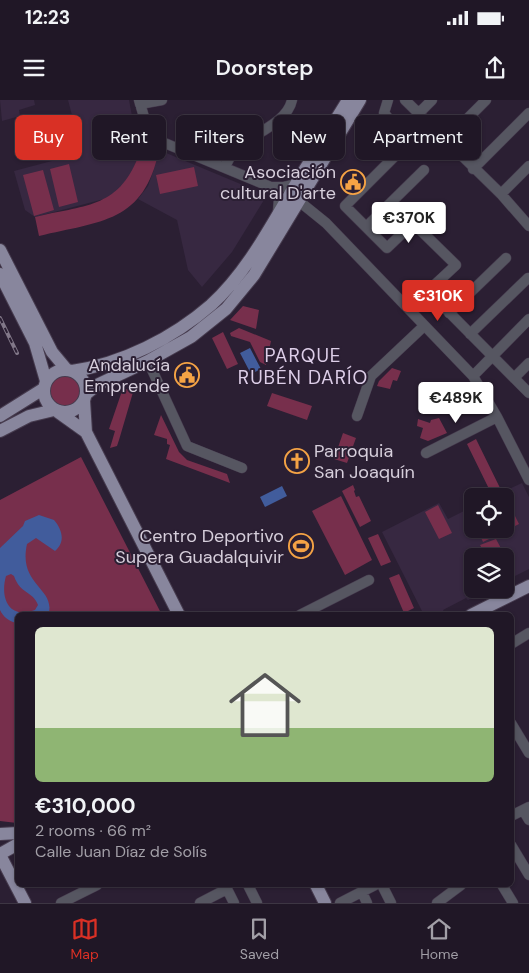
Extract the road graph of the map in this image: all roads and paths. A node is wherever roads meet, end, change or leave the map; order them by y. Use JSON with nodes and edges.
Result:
{"nodes":[{"id":1,"x":162,"y":100,"type":"edge"},
{"id":2,"x":348,"y":100,"type":"edge"},
{"id":3,"x":360,"y":100,"type":"edge"},
{"id":4,"x":388,"y":100,"type":"edge"},
{"id":5,"x":405,"y":100,"type":"edge"},
{"id":6,"x":432,"y":100,"type":"edge"},
{"id":7,"x":486,"y":100,"type":"edge"},
{"id":8,"x":292,"y":101,"type":"edge"},
{"id":9,"x":140,"y":102,"type":"edge"},
{"id":10,"x":419,"y":113,"type":"joint"},
{"id":11,"x":529,"y":113,"type":"edge"},
{"id":12,"x":471,"y":115,"type":"edge"},
{"id":13,"x":465,"y":160,"type":"edge"},
{"id":14,"x":529,"y":166,"type":"edge"},
{"id":15,"x":225,"y":167,"type":"junction"},
{"id":16,"x":473,"y":169,"type":"junction"},
{"id":17,"x":424,"y":170,"type":"dead end"},
{"id":18,"x":314,"y":178,"type":"junction"},
{"id":19,"x":296,"y":184,"type":"junction"},
{"id":20,"x":271,"y":187,"type":"junction"},
{"id":21,"x":501,"y":194,"type":"junction"},
{"id":22,"x":300,"y":202,"type":"junction"},
{"id":23,"x":276,"y":217,"type":"junction"},
{"id":24,"x":529,"y":226,"type":"edge"},
{"id":25,"x":366,"y":227,"type":"junction"},
{"id":26,"x":0,"y":250,"type":"edge"},
{"id":27,"x":506,"y":258,"type":"dead end"},
{"id":28,"x":0,"y":274,"type":"edge"},
{"id":29,"x":528,"y":278,"type":"dead end"},
{"id":30,"x":449,"y":313,"type":"junction"},
{"id":31,"x":529,"y":319,"type":"edge"},
{"id":32,"x":424,"y":326,"type":"junction"},
{"id":33,"x":470,"y":334,"type":"junction"},
{"id":34,"x":492,"y":356,"type":"junction"},
{"id":35,"x":148,"y":361,"type":"junction"},
{"id":36,"x":529,"y":363,"type":"edge"},
{"id":37,"x":70,"y":370,"type":"junction"},
{"id":38,"x":473,"y":376,"type":"junction"},
{"id":39,"x":514,"y":378,"type":"junction"},
{"id":40,"x":45,"y":385,"type":"junction"},
{"id":41,"x":529,"y":393,"type":"edge"},
{"id":42,"x":85,"y":397,"type":"junction"},
{"id":43,"x":56,"y":411,"type":"junction"},
{"id":44,"x":0,"y":416,"type":"edge"},
{"id":45,"x":357,"y":416,"type":"dead end"},
{"id":46,"x":497,"y":417,"type":"junction"},
{"id":47,"x":0,"y":431,"type":"edge"},
{"id":48,"x":86,"y":432,"type":"junction"},
{"id":49,"x":426,"y":453,"type":"dead end"},
{"id":50,"x":242,"y":468,"type":"dead end"},
{"id":51,"x":529,"y":480,"type":"edge"},
{"id":52,"x":369,"y":580,"type":"dead end"},
{"id":53,"x":529,"y":586,"type":"edge"},
{"id":54,"x":177,"y":612,"type":"edge"},
{"id":55,"x":306,"y":612,"type":"edge"},
{"id":56,"x":477,"y":612,"type":"edge"},
{"id":57,"x":529,"y":633,"type":"edge"},
{"id":58,"x":514,"y":642,"type":"edge"},
{"id":59,"x":514,"y":731,"type":"edge"},
{"id":60,"x":529,"y":752,"type":"edge"},
{"id":61,"x":526,"y":808,"type":"edge"},
{"id":62,"x":514,"y":814,"type":"edge"},
{"id":63,"x":529,"y":820,"type":"edge"},
{"id":64,"x":15,"y":833,"type":"edge"},
{"id":65,"x":0,"y":834,"type":"edge"},
{"id":66,"x":15,"y":846,"type":"edge"},
{"id":67,"x":514,"y":850,"type":"edge"},
{"id":68,"x":0,"y":854,"type":"edge"},
{"id":69,"x":529,"y":875,"type":"edge"},
{"id":70,"x":15,"y":883,"type":"edge"},
{"id":71,"x":17,"y":887,"type":"edge"},
{"id":72,"x":226,"y":887,"type":"edge"},
{"id":73,"x":249,"y":887,"type":"edge"},
{"id":74,"x":317,"y":887,"type":"edge"},
{"id":75,"x":371,"y":887,"type":"edge"},
{"id":76,"x":383,"y":887,"type":"edge"},
{"id":77,"x":458,"y":887,"type":"edge"},
{"id":78,"x":503,"y":887,"type":"edge"},
{"id":79,"x":79,"y":889,"type":"edge"},
{"id":80,"x":362,"y":892,"type":"junction"},
{"id":81,"x":25,"y":903,"type":"edge"},
{"id":82,"x":61,"y":903,"type":"edge"},
{"id":83,"x":200,"y":903,"type":"edge"},
{"id":84,"x":234,"y":903,"type":"edge"},
{"id":85,"x":258,"y":903,"type":"edge"},
{"id":86,"x":325,"y":903,"type":"edge"},
{"id":87,"x":340,"y":903,"type":"edge"},
{"id":88,"x":367,"y":903,"type":"edge"},
{"id":89,"x":391,"y":903,"type":"edge"},
{"id":90,"x":437,"y":903,"type":"edge"},
{"id":91,"x":513,"y":903,"type":"edge"}],
"edges":[{"from":1,"to":9,"type":"street"},
{"from":2,"to":19,"type":"main road"},
{"from":3,"to":18,"type":"main road"},
{"from":4,"to":25,"type":"street"},
{"from":5,"to":10,"type":"street"},
{"from":6,"to":10,"type":"street"},
{"from":7,"to":12,"type":"street"},
{"from":8,"to":15,"type":"street"},
{"from":9,"to":15,"type":"street"},
{"from":11,"to":16,"type":"street"},
{"from":13,"to":16,"type":"street"},
{"from":14,"to":21,"type":"street"},
{"from":15,"to":20,"type":"street"},
{"from":16,"to":21,"type":"street"},
{"from":17,"to":25,"type":"street"},
{"from":18,"to":19,"type":"street"},
{"from":18,"to":22,"type":"main road"},
{"from":19,"to":20,"type":"street"},
{"from":19,"to":23,"type":"main road"},
{"from":20,"to":23,"type":"street"},
{"from":21,"to":24,"type":"street"},
{"from":22,"to":23,"type":"street"},
{"from":22,"to":32,"type":"street"},
{"from":22,"to":35,"type":"main road"},
{"from":23,"to":37,"type":"main road"},
{"from":25,"to":30,"type":"street"},
{"from":26,"to":37,"type":"main road"},
{"from":27,"to":30,"type":"street"},
{"from":28,"to":40,"type":"main road"},
{"from":29,"to":33,"type":"street"},
{"from":30,"to":33,"type":"street"},
{"from":31,"to":34,"type":"street"},
{"from":32,"to":38,"type":"street"},
{"from":32,"to":45,"type":"street"},
{"from":33,"to":34,"type":"street"},
{"from":34,"to":38,"type":"street"},
{"from":34,"to":39,"type":"street"},
{"from":35,"to":42,"type":"main road"},
{"from":35,"to":50,"type":"street"},
{"from":36,"to":39,"type":"street"},
{"from":37,"to":40,"type":"main road"},
{"from":37,"to":42,"type":"main road"},
{"from":38,"to":46,"type":"street"},
{"from":39,"to":41,"type":"street"},
{"from":40,"to":43,"type":"main road"},
{"from":40,"to":44,"type":"main road"},
{"from":42,"to":43,"type":"main road"},
{"from":42,"to":48,"type":"main road"},
{"from":43,"to":47,"type":"main road"},
{"from":43,"to":48,"type":"main road"},
{"from":46,"to":49,"type":"street"},
{"from":46,"to":51,"type":"street"},
{"from":48,"to":54,"type":"main road"},
{"from":52,"to":55,"type":"street"},
{"from":53,"to":56,"type":"main road"},
{"from":57,"to":58,"type":"street"},
{"from":59,"to":60,"type":"street"},
{"from":61,"to":62,"type":"street"},
{"from":61,"to":63,"type":"street"},
{"from":64,"to":65,"type":"main road"},
{"from":66,"to":68,"type":"main road"},
{"from":67,"to":69,"type":"street"},
{"from":68,"to":70,"type":"main road"},
{"from":71,"to":81,"type":"main road"},
{"from":72,"to":83,"type":"street"},
{"from":72,"to":84,"type":"street"},
{"from":73,"to":85,"type":"street"},
{"from":74,"to":86,"type":"main road"},
{"from":75,"to":80,"type":"street"},
{"from":76,"to":89,"type":"street"},
{"from":77,"to":90,"type":"street"},
{"from":78,"to":91,"type":"street"},
{"from":79,"to":82,"type":"street"},
{"from":80,"to":87,"type":"street"},
{"from":80,"to":88,"type":"street"}]}
